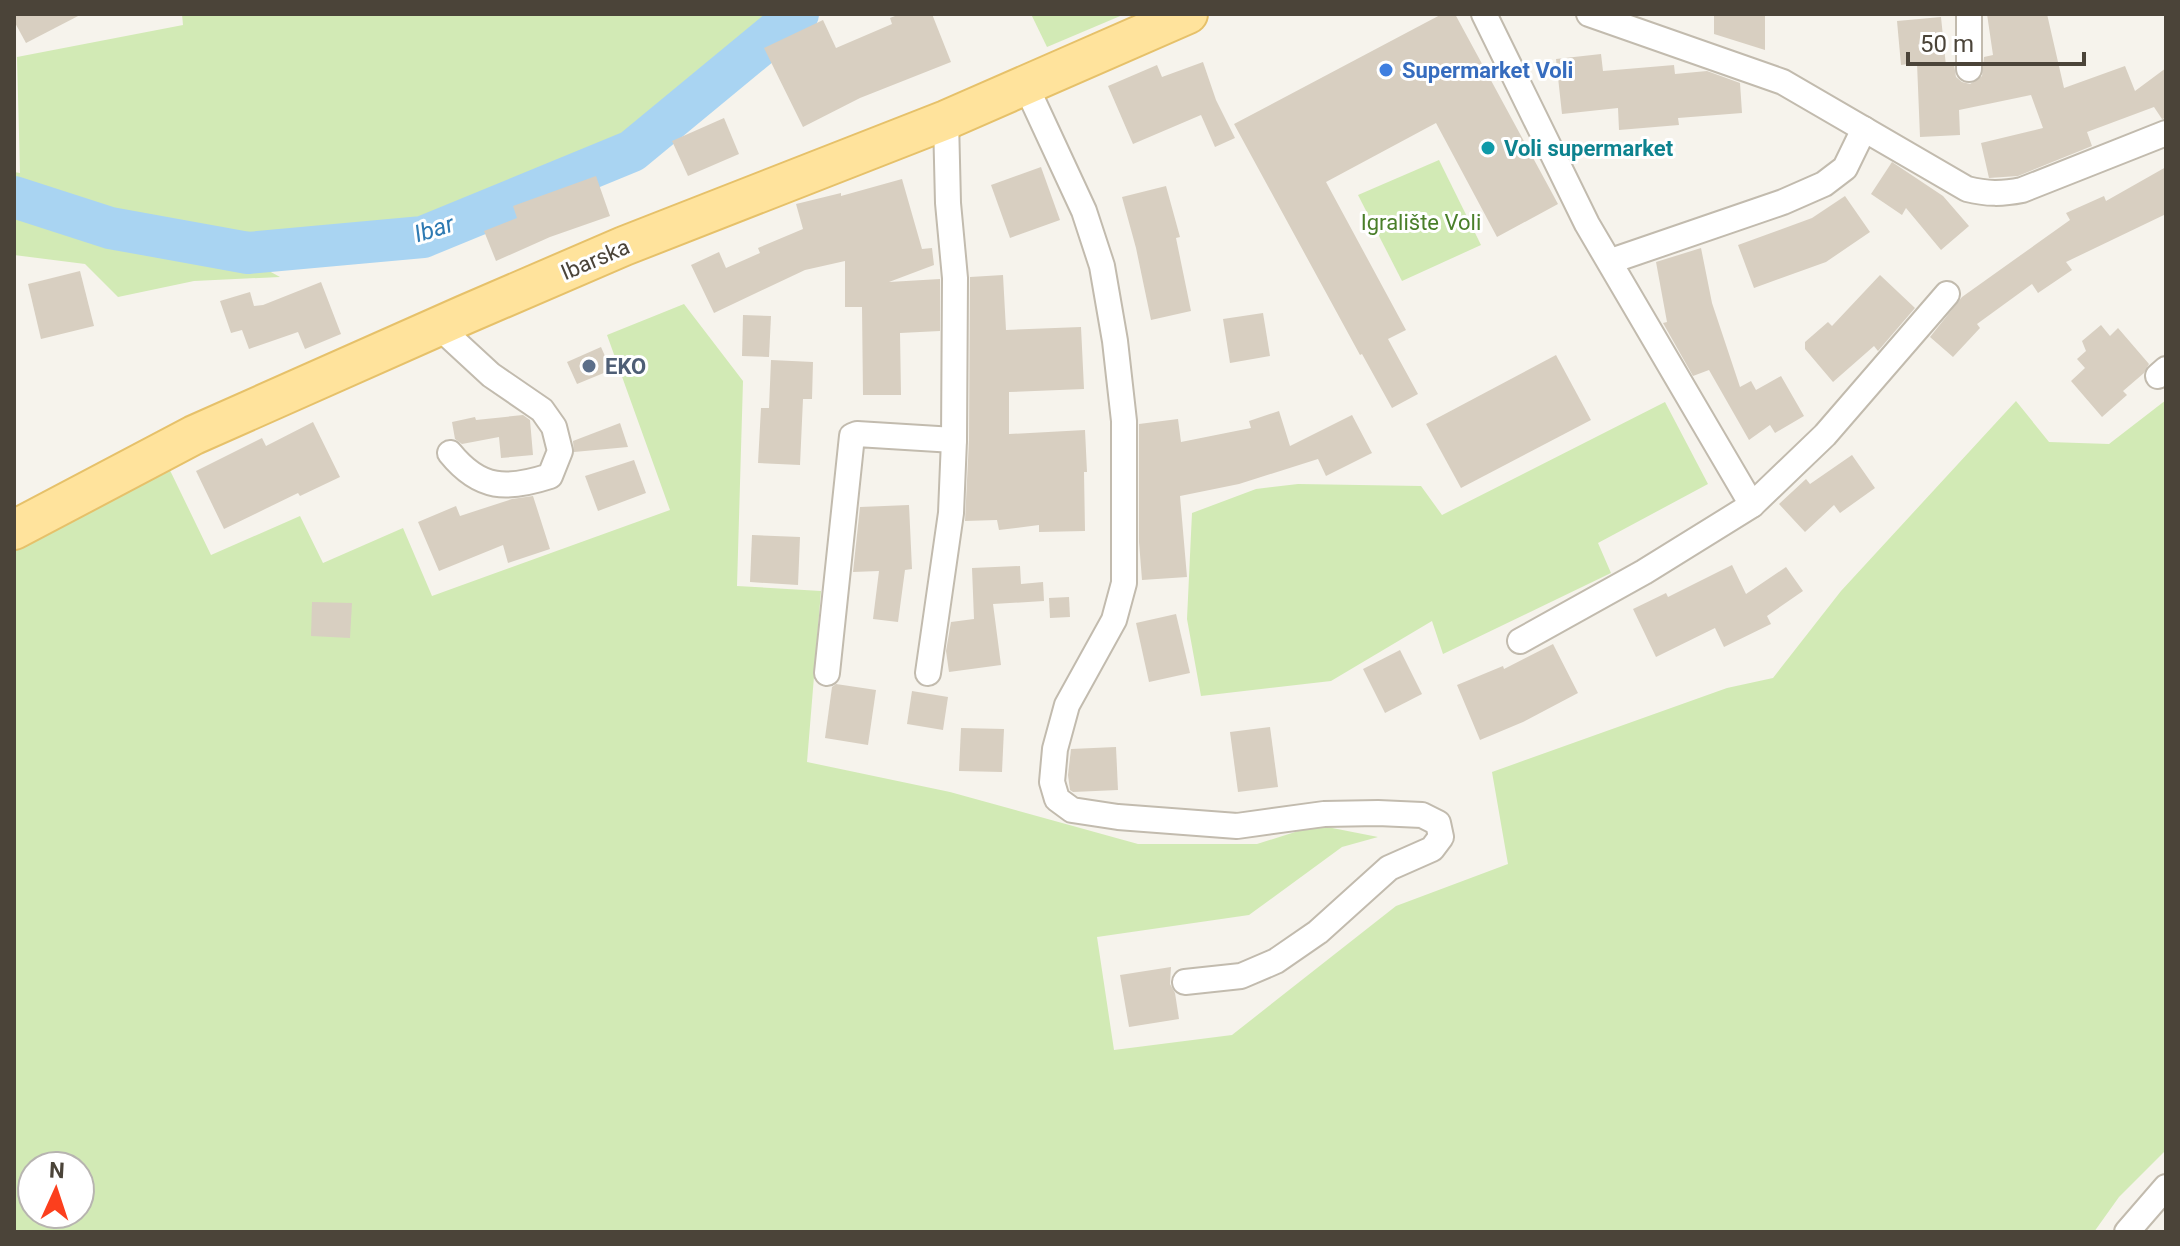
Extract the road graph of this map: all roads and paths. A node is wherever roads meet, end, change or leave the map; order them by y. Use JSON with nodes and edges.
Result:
{"nodes":[{"id":1,"x":1188,"y":14,"type":"edge"},
{"id":2,"x":1484,"y":14,"type":"edge"},
{"id":3,"x":1589,"y":14,"type":"edge"},
{"id":4,"x":1969,"y":14,"type":"edge"},
{"id":5,"x":1969,"y":69,"type":"dead end"},
{"id":6,"x":1026,"y":86,"type":"junction"},
{"id":7,"x":946,"y":120,"type":"junction"},
{"id":8,"x":1864,"y":129,"type":"junction"},
{"id":9,"x":2166,"y":133,"type":"edge"},
{"id":10,"x":1611,"y":261,"type":"junction"},
{"id":11,"x":1947,"y":294,"type":"dead end"},
{"id":12,"x":439,"y":327,"type":"junction"},
{"id":13,"x":954,"y":440,"type":"junction"},
{"id":14,"x":450,"y":453,"type":"dead end"},
{"id":15,"x":1752,"y":505,"type":"junction"},
{"id":16,"x":14,"y":530,"type":"edge"},
{"id":17,"x":1520,"y":641,"type":"dead end"},
{"id":18,"x":827,"y":673,"type":"dead end"},
{"id":19,"x":928,"y":673,"type":"dead end"},
{"id":20,"x":1185,"y":982,"type":"dead end"},
{"id":21,"x":2166,"y":1187,"type":"edge"},
{"id":22,"x":2127,"y":1232,"type":"edge"}],
"edges":[{"from":1,"to":6,"type":"main road","name":"Ibarska"},
{"from":2,"to":10,"type":"street"},
{"from":3,"to":8,"type":"street"},
{"from":4,"to":5,"type":"street"},
{"from":6,"to":7,"type":"main road","name":"Ibarska"},
{"from":6,"to":20,"type":"street"},
{"from":7,"to":12,"type":"main road","name":"Ibarska"},
{"from":7,"to":13,"type":"street"},
{"from":8,"to":9,"type":"street"},
{"from":8,"to":10,"type":"street"},
{"from":10,"to":15,"type":"street"},
{"from":11,"to":15,"type":"street"},
{"from":12,"to":14,"type":"street"},
{"from":12,"to":16,"type":"main road","name":"Ibarska"},
{"from":13,"to":18,"type":"street"},
{"from":13,"to":19,"type":"street"},
{"from":15,"to":17,"type":"street"},
{"from":21,"to":22,"type":"street"}]}
